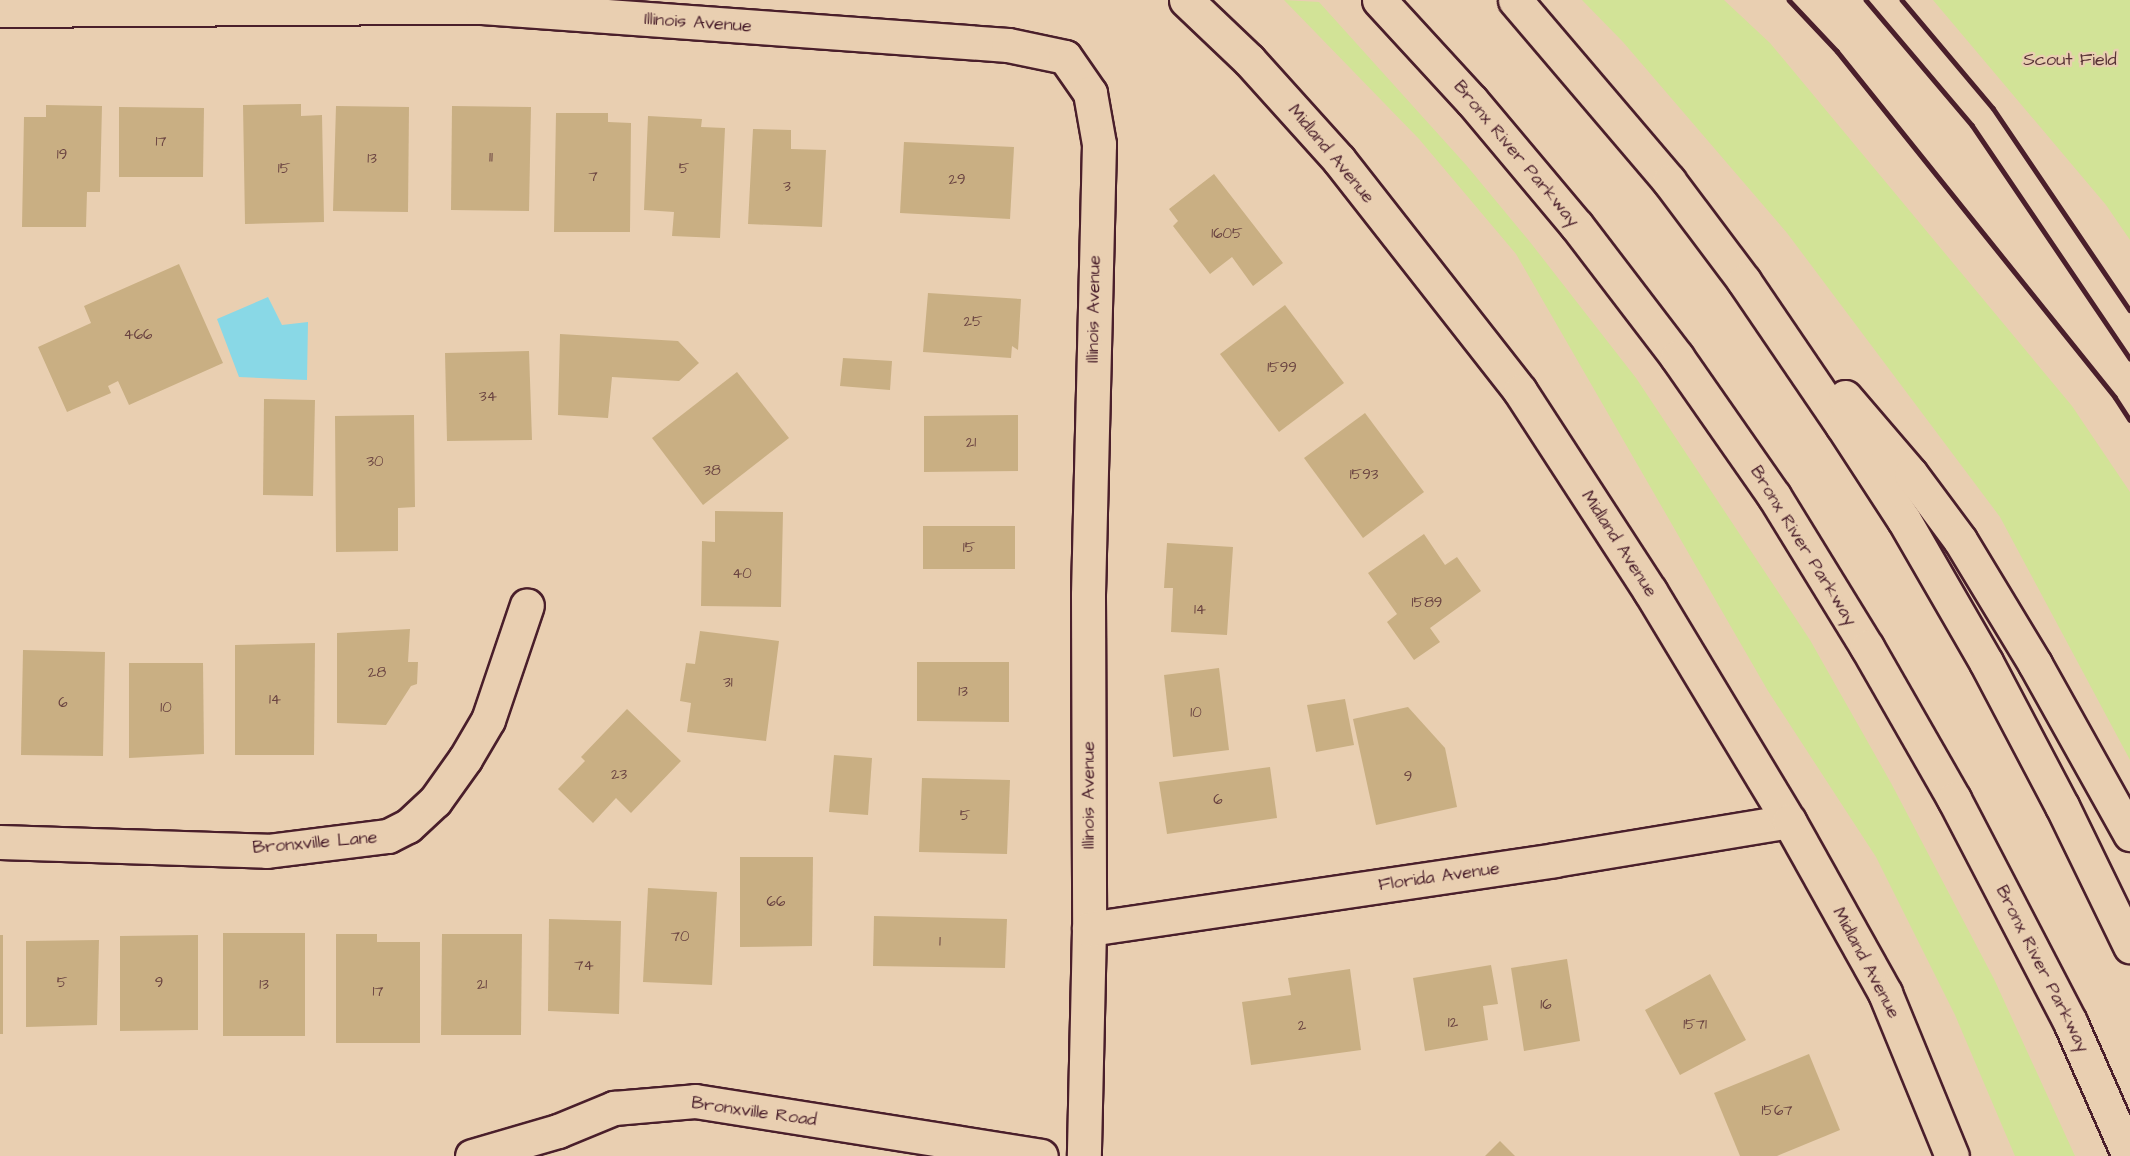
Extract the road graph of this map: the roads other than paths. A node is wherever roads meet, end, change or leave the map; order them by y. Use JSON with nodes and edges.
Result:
{"nodes":[{"id":1,"x":1186,"y":0,"type":"edge"},
{"id":2,"x":1379,"y":0,"type":"edge"},
{"id":3,"x":1515,"y":0,"type":"edge"},
{"id":4,"x":482,"y":3,"type":"edge"},
{"id":5,"x":0,"y":10,"type":"edge"},
{"id":6,"x":1744,"y":281,"type":"junction"},
{"id":7,"x":527,"y":605,"type":"dead end"},
{"id":8,"x":1789,"y":821,"type":"junction"},
{"id":9,"x":2130,"y":834,"type":"edge"},
{"id":10,"x":0,"y":842,"type":"edge"},
{"id":11,"x":1089,"y":929,"type":"junction"},
{"id":12,"x":2130,"y":946,"type":"edge"},
{"id":13,"x":557,"y":1144,"type":"edge"},
{"id":14,"x":478,"y":1155,"type":"edge"},
{"id":15,"x":1041,"y":1156,"type":"edge"},
{"id":16,"x":1084,"y":1156,"type":"edge"},
{"id":17,"x":1952,"y":1156,"type":"edge"},
{"id":18,"x":2129,"y":1156,"type":"edge"}],
"edges":[{"from":1,"to":8,"type":"main road","name":"Midland Avenue"},
{"from":2,"to":18,"type":"main road","name":"Bronx River Parkway"},
{"from":3,"to":6,"type":"main road"},
{"from":4,"to":5,"type":"main road","name":"Illinois Avenue"},
{"from":4,"to":11,"type":"main road","name":"Illinois Avenue"},
{"from":6,"to":9,"type":"main road"},
{"from":6,"to":12,"type":"main road"},
{"from":7,"to":10,"type":"main road","name":"Bronxville Lane"},
{"from":8,"to":11,"type":"main road","name":"Florida Avenue"},
{"from":8,"to":17,"type":"main road","name":"Midland Avenue"},
{"from":11,"to":16,"type":"main road","name":"Illinois Avenue"},
{"from":13,"to":14,"type":"main road","name":"Bronxville Road"},
{"from":13,"to":15,"type":"main road","name":"Bronxville Road"}]}
